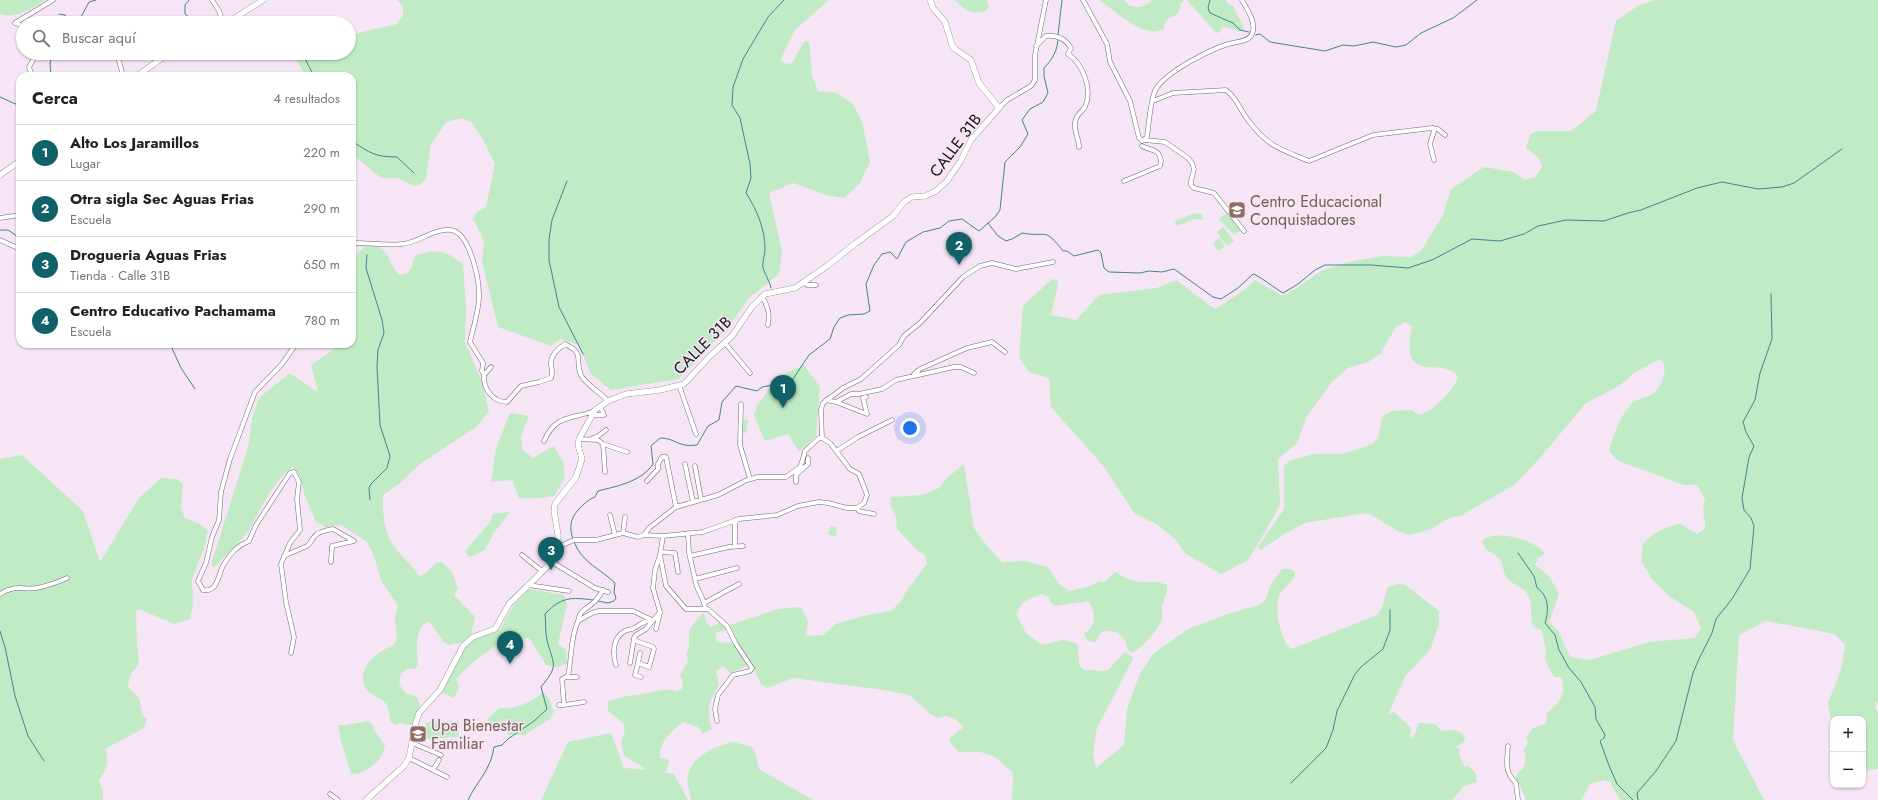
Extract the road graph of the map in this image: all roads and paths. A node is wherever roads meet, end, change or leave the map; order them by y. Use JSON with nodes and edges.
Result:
{"nodes":[{"id":1,"x":53,"y":0,"type":"edge"},
{"id":2,"x":212,"y":0,"type":"edge"},
{"id":3,"x":263,"y":0,"type":"edge"},
{"id":4,"x":930,"y":0,"type":"edge"},
{"id":5,"x":1046,"y":0,"type":"edge"},
{"id":6,"x":1083,"y":0,"type":"edge"},
{"id":7,"x":1242,"y":0,"type":"edge"},
{"id":8,"x":27,"y":16,"type":"edge"},
{"id":9,"x":221,"y":16,"type":"edge"},
{"id":10,"x":238,"y":16,"type":"edge"},
{"id":11,"x":1036,"y":46,"type":"junction"},
{"id":12,"x":33,"y":60,"type":"edge"},
{"id":13,"x":119,"y":60,"type":"edge"},
{"id":14,"x":159,"y":60,"type":"edge"},
{"id":15,"x":31,"y":72,"type":"edge"},
{"id":16,"x":122,"y":72,"type":"edge"},
{"id":17,"x":143,"y":72,"type":"edge"},
{"id":18,"x":1153,"y":101,"type":"junction"},
{"id":19,"x":999,"y":108,"type":"junction"},
{"id":20,"x":1432,"y":128,"type":"junction"},
{"id":21,"x":1446,"y":135,"type":"dead end"},
{"id":22,"x":1145,"y":140,"type":"junction"},
{"id":23,"x":1142,"y":146,"type":"dead end"},
{"id":24,"x":1079,"y":147,"type":"dead end"},
{"id":25,"x":1434,"y":160,"type":"dead end"},
{"id":26,"x":16,"y":164,"type":"edge"},
{"id":27,"x":0,"y":175,"type":"edge"},
{"id":28,"x":1124,"y":181,"type":"dead end"},
{"id":29,"x":16,"y":216,"type":"edge"},
{"id":30,"x":0,"y":218,"type":"edge"},
{"id":31,"x":1244,"y":230,"type":"dead end"},
{"id":32,"x":0,"y":240,"type":"edge"},
{"id":33,"x":356,"y":243,"type":"edge"},
{"id":34,"x":16,"y":247,"type":"edge"},
{"id":35,"x":1053,"y":262,"type":"dead end"},
{"id":36,"x":803,"y":282,"type":"junction"},
{"id":37,"x":816,"y":285,"type":"dead end"},
{"id":38,"x":762,"y":296,"type":"junction"},
{"id":39,"x":768,"y":325,"type":"dead end"},
{"id":40,"x":725,"y":343,"type":"junction"},
{"id":41,"x":293,"y":348,"type":"edge"},
{"id":42,"x":1005,"y":352,"type":"dead end"},
{"id":43,"x":491,"y":367,"type":"dead end"},
{"id":44,"x":750,"y":373,"type":"dead end"},
{"id":45,"x":974,"y":373,"type":"dead end"},
{"id":46,"x":484,"y":375,"type":"junction"},
{"id":47,"x":913,"y":375,"type":"junction"},
{"id":48,"x":679,"y":386,"type":"junction"},
{"id":49,"x":866,"y":397,"type":"dead end"},
{"id":50,"x":826,"y":400,"type":"junction"},
{"id":51,"x":608,"y":401,"type":"junction"},
{"id":52,"x":836,"y":402,"type":"junction"},
{"id":53,"x":742,"y":404,"type":"dead end"},
{"id":54,"x":600,"y":406,"type":"junction"},
{"id":55,"x":593,"y":413,"type":"junction"},
{"id":56,"x":892,"y":420,"type":"dead end"},
{"id":57,"x":606,"y":430,"type":"dead end"},
{"id":58,"x":696,"y":434,"type":"dead end"},
{"id":59,"x":822,"y":438,"type":"junction"},
{"id":60,"x":579,"y":439,"type":"junction"},
{"id":61,"x":590,"y":439,"type":"junction"},
{"id":62,"x":544,"y":441,"type":"dead end"},
{"id":63,"x":602,"y":444,"type":"junction"},
{"id":64,"x":838,"y":450,"type":"junction"},
{"id":65,"x":627,"y":452,"type":"dead end"},
{"id":66,"x":808,"y":458,"type":"dead end"},
{"id":67,"x":685,"y":464,"type":"dead end"},
{"id":68,"x":695,"y":466,"type":"dead end"},
{"id":69,"x":605,"y":472,"type":"dead end"},
{"id":70,"x":750,"y":479,"type":"junction"},
{"id":71,"x":647,"y":481,"type":"dead end"},
{"id":72,"x":796,"y":482,"type":"dead end"},
{"id":73,"x":701,"y":499,"type":"junction"},
{"id":74,"x":693,"y":502,"type":"junction"},
{"id":75,"x":676,"y":507,"type":"junction"},
{"id":76,"x":857,"y":508,"type":"junction"},
{"id":77,"x":874,"y":514,"type":"dead end"},
{"id":78,"x":610,"y":515,"type":"dead end"},
{"id":79,"x":625,"y":517,"type":"dead end"},
{"id":80,"x":735,"y":520,"type":"junction"},
{"id":81,"x":622,"y":533,"type":"junction"},
{"id":82,"x":688,"y":533,"type":"junction"},
{"id":83,"x":615,"y":535,"type":"junction"},
{"id":84,"x":644,"y":535,"type":"junction"},
{"id":85,"x":663,"y":536,"type":"junction"},
{"id":86,"x":735,"y":546,"type":"junction"},
{"id":87,"x":743,"y":546,"type":"dead end"},
{"id":88,"x":558,"y":547,"type":"junction"},
{"id":89,"x":661,"y":553,"type":"junction"},
{"id":90,"x":522,"y":555,"type":"dead end"},
{"id":91,"x":284,"y":556,"type":"junction"},
{"id":92,"x":690,"y":556,"type":"junction"},
{"id":93,"x":331,"y":562,"type":"dead end"},
{"id":94,"x":552,"y":562,"type":"junction"},
{"id":95,"x":737,"y":568,"type":"dead end"},
{"id":96,"x":543,"y":572,"type":"junction"},
{"id":97,"x":678,"y":572,"type":"dead end"},
{"id":98,"x":68,"y":578,"type":"dead end"},
{"id":99,"x":695,"y":579,"type":"junction"},
{"id":100,"x":739,"y":584,"type":"dead end"},
{"id":101,"x":528,"y":585,"type":"junction"},
{"id":102,"x":603,"y":590,"type":"junction"},
{"id":103,"x":569,"y":591,"type":"dead end"},
{"id":104,"x":608,"y":592,"type":"dead end"},
{"id":105,"x":0,"y":594,"type":"edge"},
{"id":106,"x":704,"y":603,"type":"junction"},
{"id":107,"x":705,"y":608,"type":"junction"},
{"id":108,"x":660,"y":613,"type":"junction"},
{"id":109,"x":652,"y":620,"type":"junction"},
{"id":110,"x":578,"y":621,"type":"junction"},
{"id":111,"x":656,"y":629,"type":"dead end"},
{"id":112,"x":634,"y":638,"type":"junction"},
{"id":113,"x":290,"y":653,"type":"dead end"},
{"id":114,"x":640,"y":653,"type":"dead end"},
{"id":115,"x":630,"y":663,"type":"dead end"},
{"id":116,"x":638,"y":663,"type":"junction"},
{"id":117,"x":616,"y":665,"type":"dead end"},
{"id":118,"x":567,"y":677,"type":"junction"},
{"id":119,"x":577,"y":677,"type":"dead end"},
{"id":120,"x":641,"y":677,"type":"dead end"},
{"id":121,"x":584,"y":702,"type":"dead end"},
{"id":122,"x":718,"y":721,"type":"dead end"},
{"id":123,"x":412,"y":743,"type":"junction"},
{"id":124,"x":1508,"y":746,"type":"dead end"},
{"id":125,"x":441,"y":755,"type":"dead end"},
{"id":126,"x":409,"y":758,"type":"junction"},
{"id":127,"x":439,"y":760,"type":"dead end"},
{"id":128,"x":433,"y":770,"type":"junction"},
{"id":129,"x":447,"y":777,"type":"dead end"},
{"id":130,"x":330,"y":794,"type":"dead end"},
{"id":131,"x":338,"y":800,"type":"edge"},
{"id":132,"x":366,"y":800,"type":"edge"},
{"id":133,"x":1518,"y":800,"type":"edge"}],
"edges":[{"from":1,"to":8,"type":"street"},
{"from":2,"to":9,"type":"street"},
{"from":3,"to":10,"type":"street"},
{"from":4,"to":19,"type":"street"},
{"from":5,"to":11,"type":"street","name":"CALLE 31B"},
{"from":6,"to":22,"type":"street"},
{"from":7,"to":18,"type":"street"},
{"from":11,"to":19,"type":"street","name":"CALLE 31B"},
{"from":11,"to":24,"type":"street"},
{"from":12,"to":15,"type":"street"},
{"from":13,"to":16,"type":"street"},
{"from":14,"to":17,"type":"street"},
{"from":18,"to":20,"type":"street"},
{"from":18,"to":22,"type":"street"},
{"from":19,"to":36,"type":"street","name":"CALLE 31B"},
{"from":20,"to":21,"type":"street"},
{"from":20,"to":25,"type":"street"},
{"from":22,"to":31,"type":"street"},
{"from":23,"to":28,"type":"street"},
{"from":26,"to":27,"type":"street"},
{"from":29,"to":30,"type":"street"},
{"from":32,"to":34,"type":"street"},
{"from":33,"to":46,"type":"street"},
{"from":35,"to":50,"type":"street"},
{"from":36,"to":37,"type":"street"},
{"from":36,"to":38,"type":"street","name":"CALLE 31B"},
{"from":38,"to":39,"type":"street"},
{"from":38,"to":40,"type":"street","name":"CALLE 31B"},
{"from":40,"to":44,"type":"street"},
{"from":40,"to":48,"type":"street","name":"CALLE 31B"},
{"from":41,"to":91,"type":"street"},
{"from":42,"to":47,"type":"street"},
{"from":43,"to":46,"type":"street"},
{"from":45,"to":47,"type":"street"},
{"from":46,"to":51,"type":"street"},
{"from":47,"to":52,"type":"street"},
{"from":48,"to":51,"type":"street","name":"CALLE 31B"},
{"from":48,"to":58,"type":"street"},
{"from":49,"to":52,"type":"street"},
{"from":50,"to":52,"type":"street"},
{"from":50,"to":59,"type":"street"},
{"from":51,"to":54,"type":"street","name":"CALLE 31B"},
{"from":53,"to":70,"type":"street"},
{"from":54,"to":55,"type":"street","name":"CALLE 31B"},
{"from":54,"to":55,"type":"street"},
{"from":55,"to":60,"type":"street","name":"CALLE 31B"},
{"from":55,"to":62,"type":"street"},
{"from":56,"to":64,"type":"street"},
{"from":57,"to":61,"type":"street"},
{"from":59,"to":64,"type":"street"},
{"from":59,"to":70,"type":"street"},
{"from":60,"to":61,"type":"street"},
{"from":60,"to":88,"type":"street"},
{"from":61,"to":63,"type":"street"},
{"from":63,"to":65,"type":"street"},
{"from":63,"to":69,"type":"street"},
{"from":64,"to":76,"type":"street"},
{"from":66,"to":72,"type":"street"},
{"from":67,"to":74,"type":"street"},
{"from":68,"to":73,"type":"street"},
{"from":70,"to":73,"type":"street"},
{"from":71,"to":75,"type":"street"},
{"from":73,"to":74,"type":"street"},
{"from":74,"to":75,"type":"street"},
{"from":75,"to":84,"type":"street"},
{"from":76,"to":77,"type":"street"},
{"from":76,"to":80,"type":"street"},
{"from":78,"to":83,"type":"street"},
{"from":79,"to":81,"type":"street"},
{"from":80,"to":82,"type":"street"},
{"from":80,"to":86,"type":"street"},
{"from":81,"to":83,"type":"street"},
{"from":81,"to":84,"type":"street"},
{"from":82,"to":85,"type":"street"},
{"from":82,"to":92,"type":"street"},
{"from":83,"to":88,"type":"street"},
{"from":84,"to":85,"type":"street"},
{"from":85,"to":89,"type":"street"},
{"from":86,"to":87,"type":"street"},
{"from":86,"to":92,"type":"street"},
{"from":88,"to":94,"type":"street"},
{"from":89,"to":97,"type":"street"},
{"from":89,"to":107,"type":"street"},
{"from":89,"to":108,"type":"street"},
{"from":90,"to":96,"type":"street"},
{"from":91,"to":93,"type":"street"},
{"from":91,"to":113,"type":"street"},
{"from":92,"to":99,"type":"street"},
{"from":94,"to":96,"type":"street"},
{"from":94,"to":102,"type":"street"},
{"from":95,"to":99,"type":"street"},
{"from":96,"to":101,"type":"street"},
{"from":98,"to":105,"type":"street"},
{"from":99,"to":106,"type":"street"},
{"from":100,"to":106,"type":"street"},
{"from":101,"to":103,"type":"street"},
{"from":101,"to":123,"type":"street"},
{"from":102,"to":104,"type":"street"},
{"from":102,"to":110,"type":"street"},
{"from":106,"to":107,"type":"street"},
{"from":107,"to":122,"type":"street"},
{"from":108,"to":109,"type":"street"},
{"from":108,"to":111,"type":"street"},
{"from":109,"to":110,"type":"street"},
{"from":109,"to":112,"type":"street"},
{"from":109,"to":117,"type":"street"},
{"from":110,"to":118,"type":"street"},
{"from":112,"to":115,"type":"street"},
{"from":112,"to":116,"type":"street"},
{"from":114,"to":116,"type":"street"},
{"from":116,"to":120,"type":"street"},
{"from":118,"to":119,"type":"street"},
{"from":118,"to":121,"type":"street"},
{"from":123,"to":125,"type":"street"},
{"from":123,"to":126,"type":"street"},
{"from":124,"to":133,"type":"street"},
{"from":126,"to":128,"type":"street"},
{"from":126,"to":132,"type":"street"},
{"from":127,"to":128,"type":"street"},
{"from":128,"to":129,"type":"street"},
{"from":130,"to":131,"type":"street"}]}
